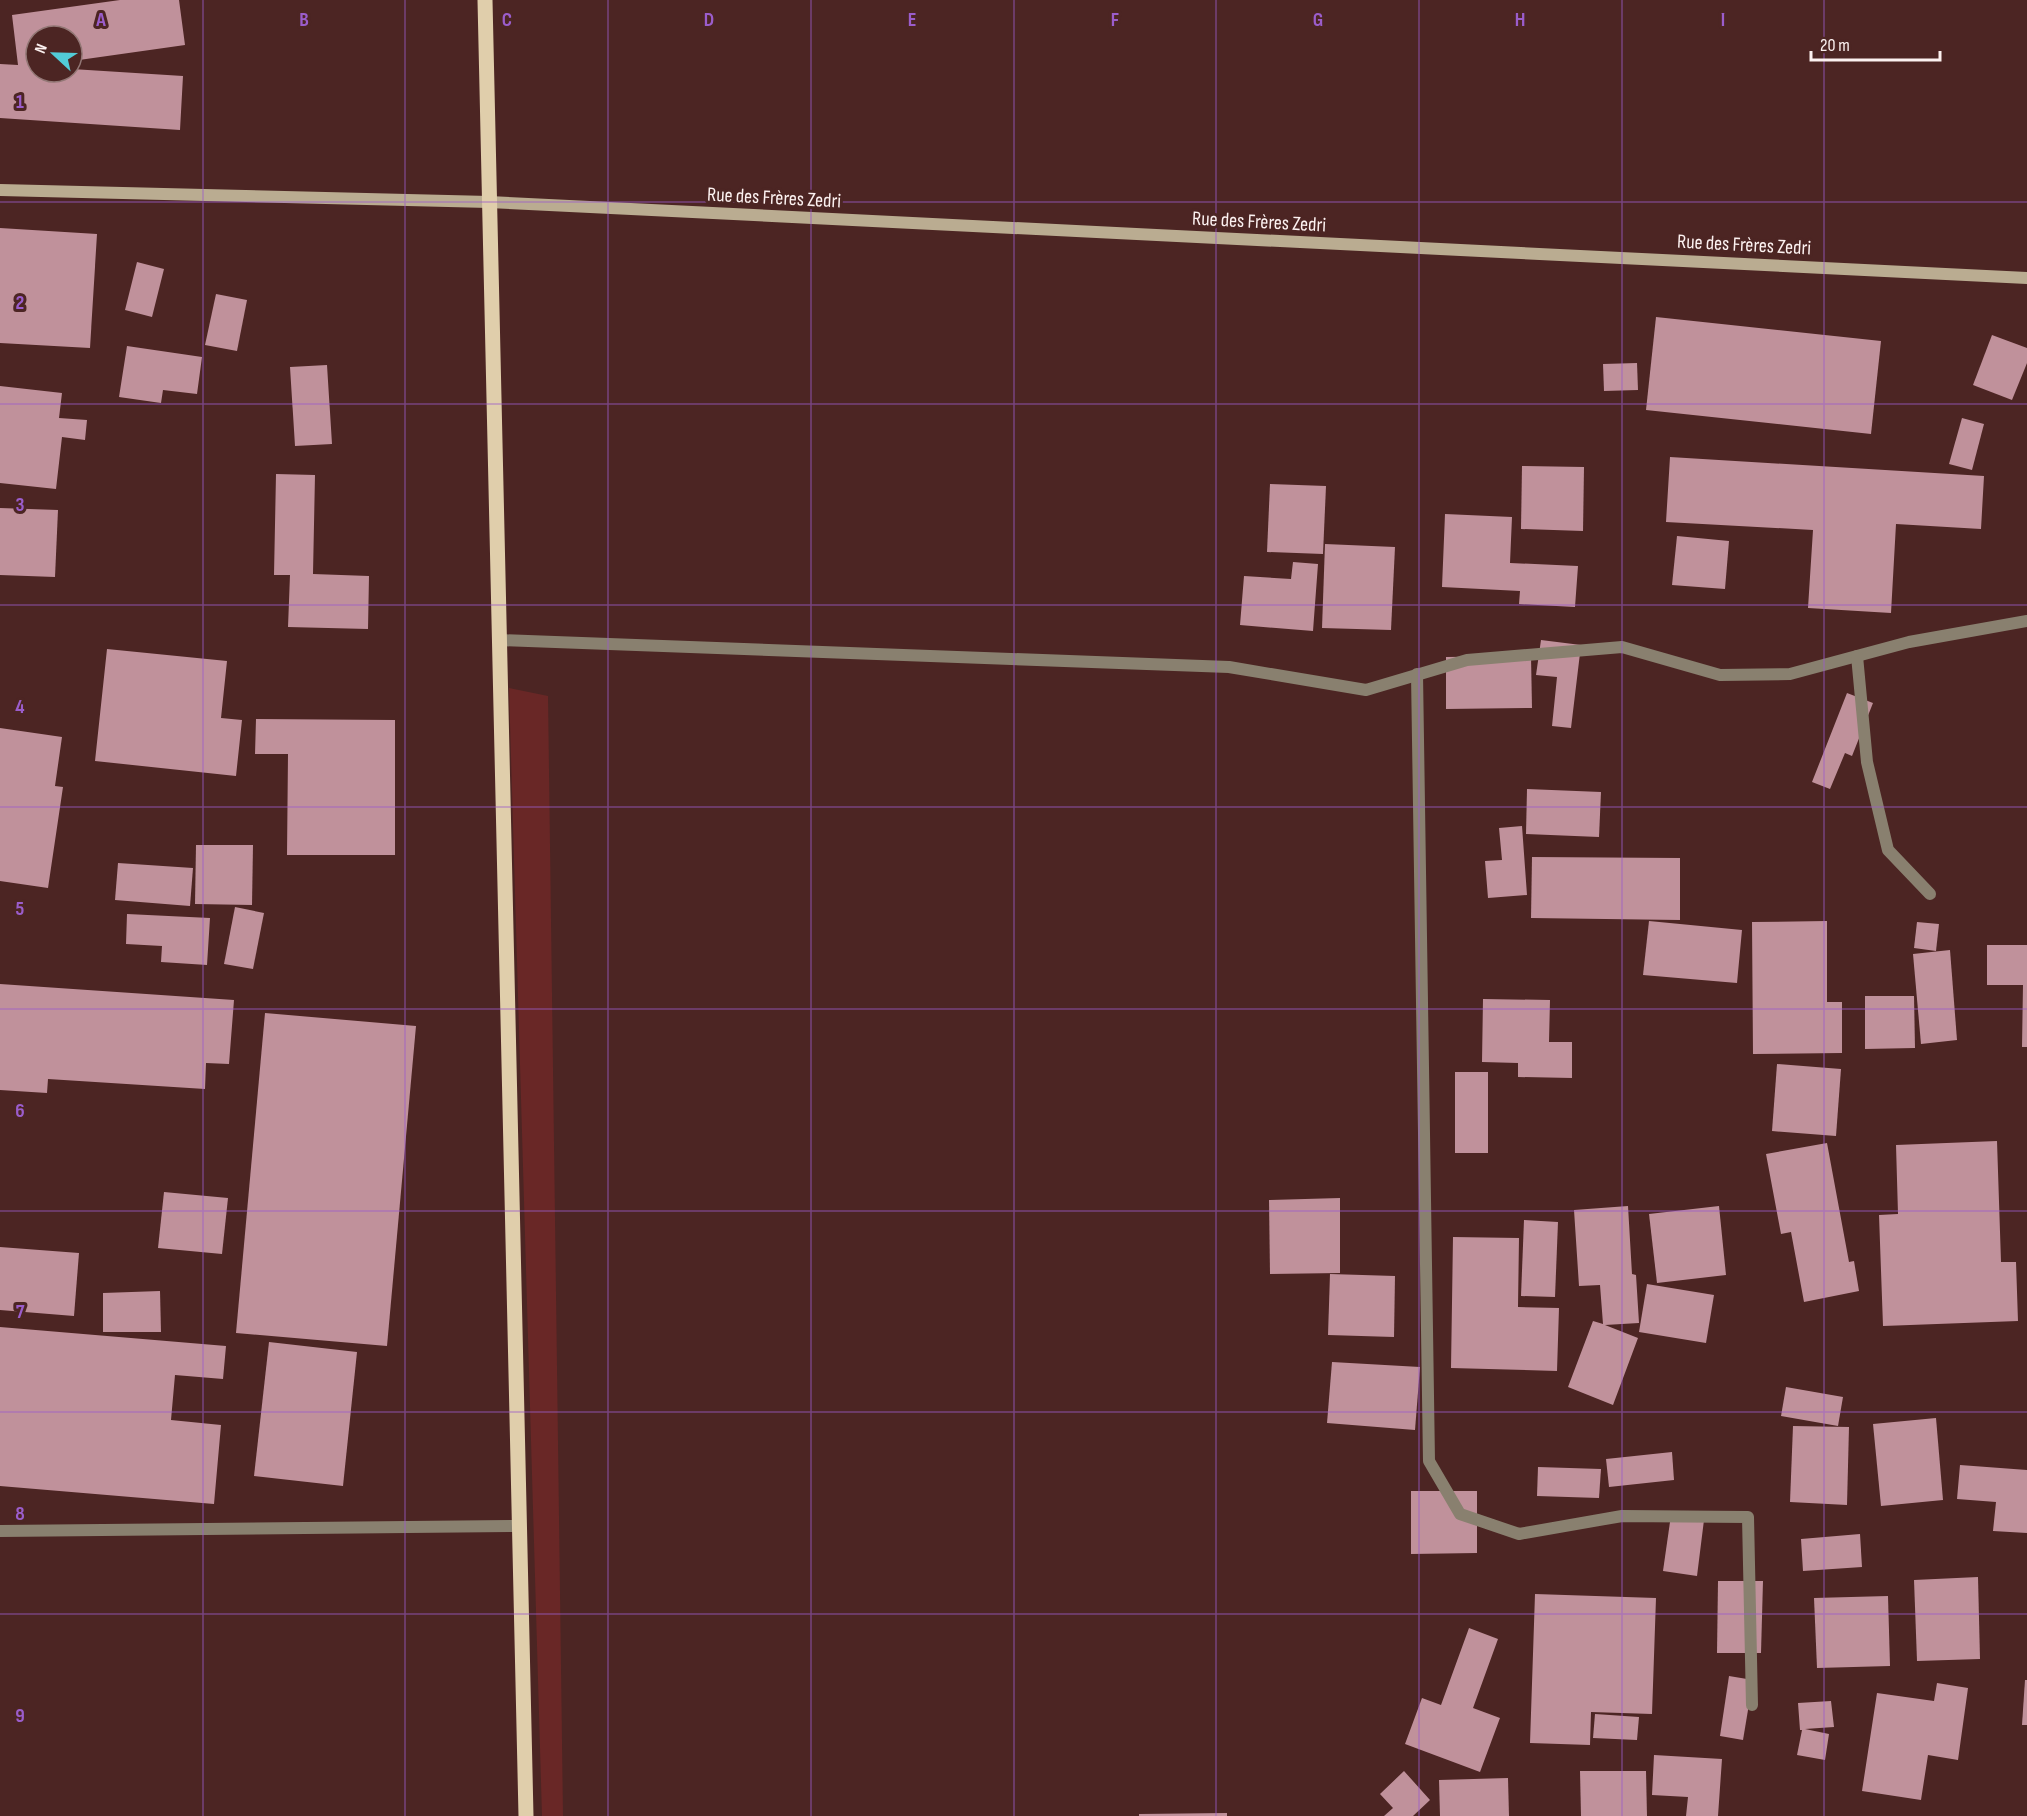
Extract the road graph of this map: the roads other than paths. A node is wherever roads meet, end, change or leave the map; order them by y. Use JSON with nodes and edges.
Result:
{"nodes":[{"id":1,"x":486,"y":0,"type":"edge"},
{"id":2,"x":0,"y":190,"type":"edge"},
{"id":3,"x":489,"y":202,"type":"junction"},
{"id":4,"x":2027,"y":278,"type":"edge"},
{"id":5,"x":2027,"y":621,"type":"edge"},
{"id":6,"x":499,"y":640,"type":"junction"},
{"id":7,"x":1857,"y":656,"type":"junction"},
{"id":8,"x":1417,"y":674,"type":"junction"},
{"id":9,"x":1930,"y":894,"type":"dead end"},
{"id":10,"x":519,"y":1527,"type":"junction"},
{"id":11,"x":0,"y":1531,"type":"edge"},
{"id":12,"x":1752,"y":1705,"type":"dead end"},
{"id":13,"x":526,"y":1816,"type":"edge"}],
"edges":[{"from":1,"to":3,"type":"main road"},
{"from":2,"to":3,"type":"main road","name":"Rue des Frères Zedri"},
{"from":3,"to":4,"type":"main road","name":"Rue des Frères Zedri"},
{"from":3,"to":6,"type":"main road"},
{"from":5,"to":7,"type":"street"},
{"from":6,"to":8,"type":"street"},
{"from":6,"to":10,"type":"main road"},
{"from":7,"to":8,"type":"street"},
{"from":7,"to":9,"type":"street"},
{"from":8,"to":12,"type":"street"},
{"from":10,"to":11,"type":"street"},
{"from":10,"to":13,"type":"main road"}]}
